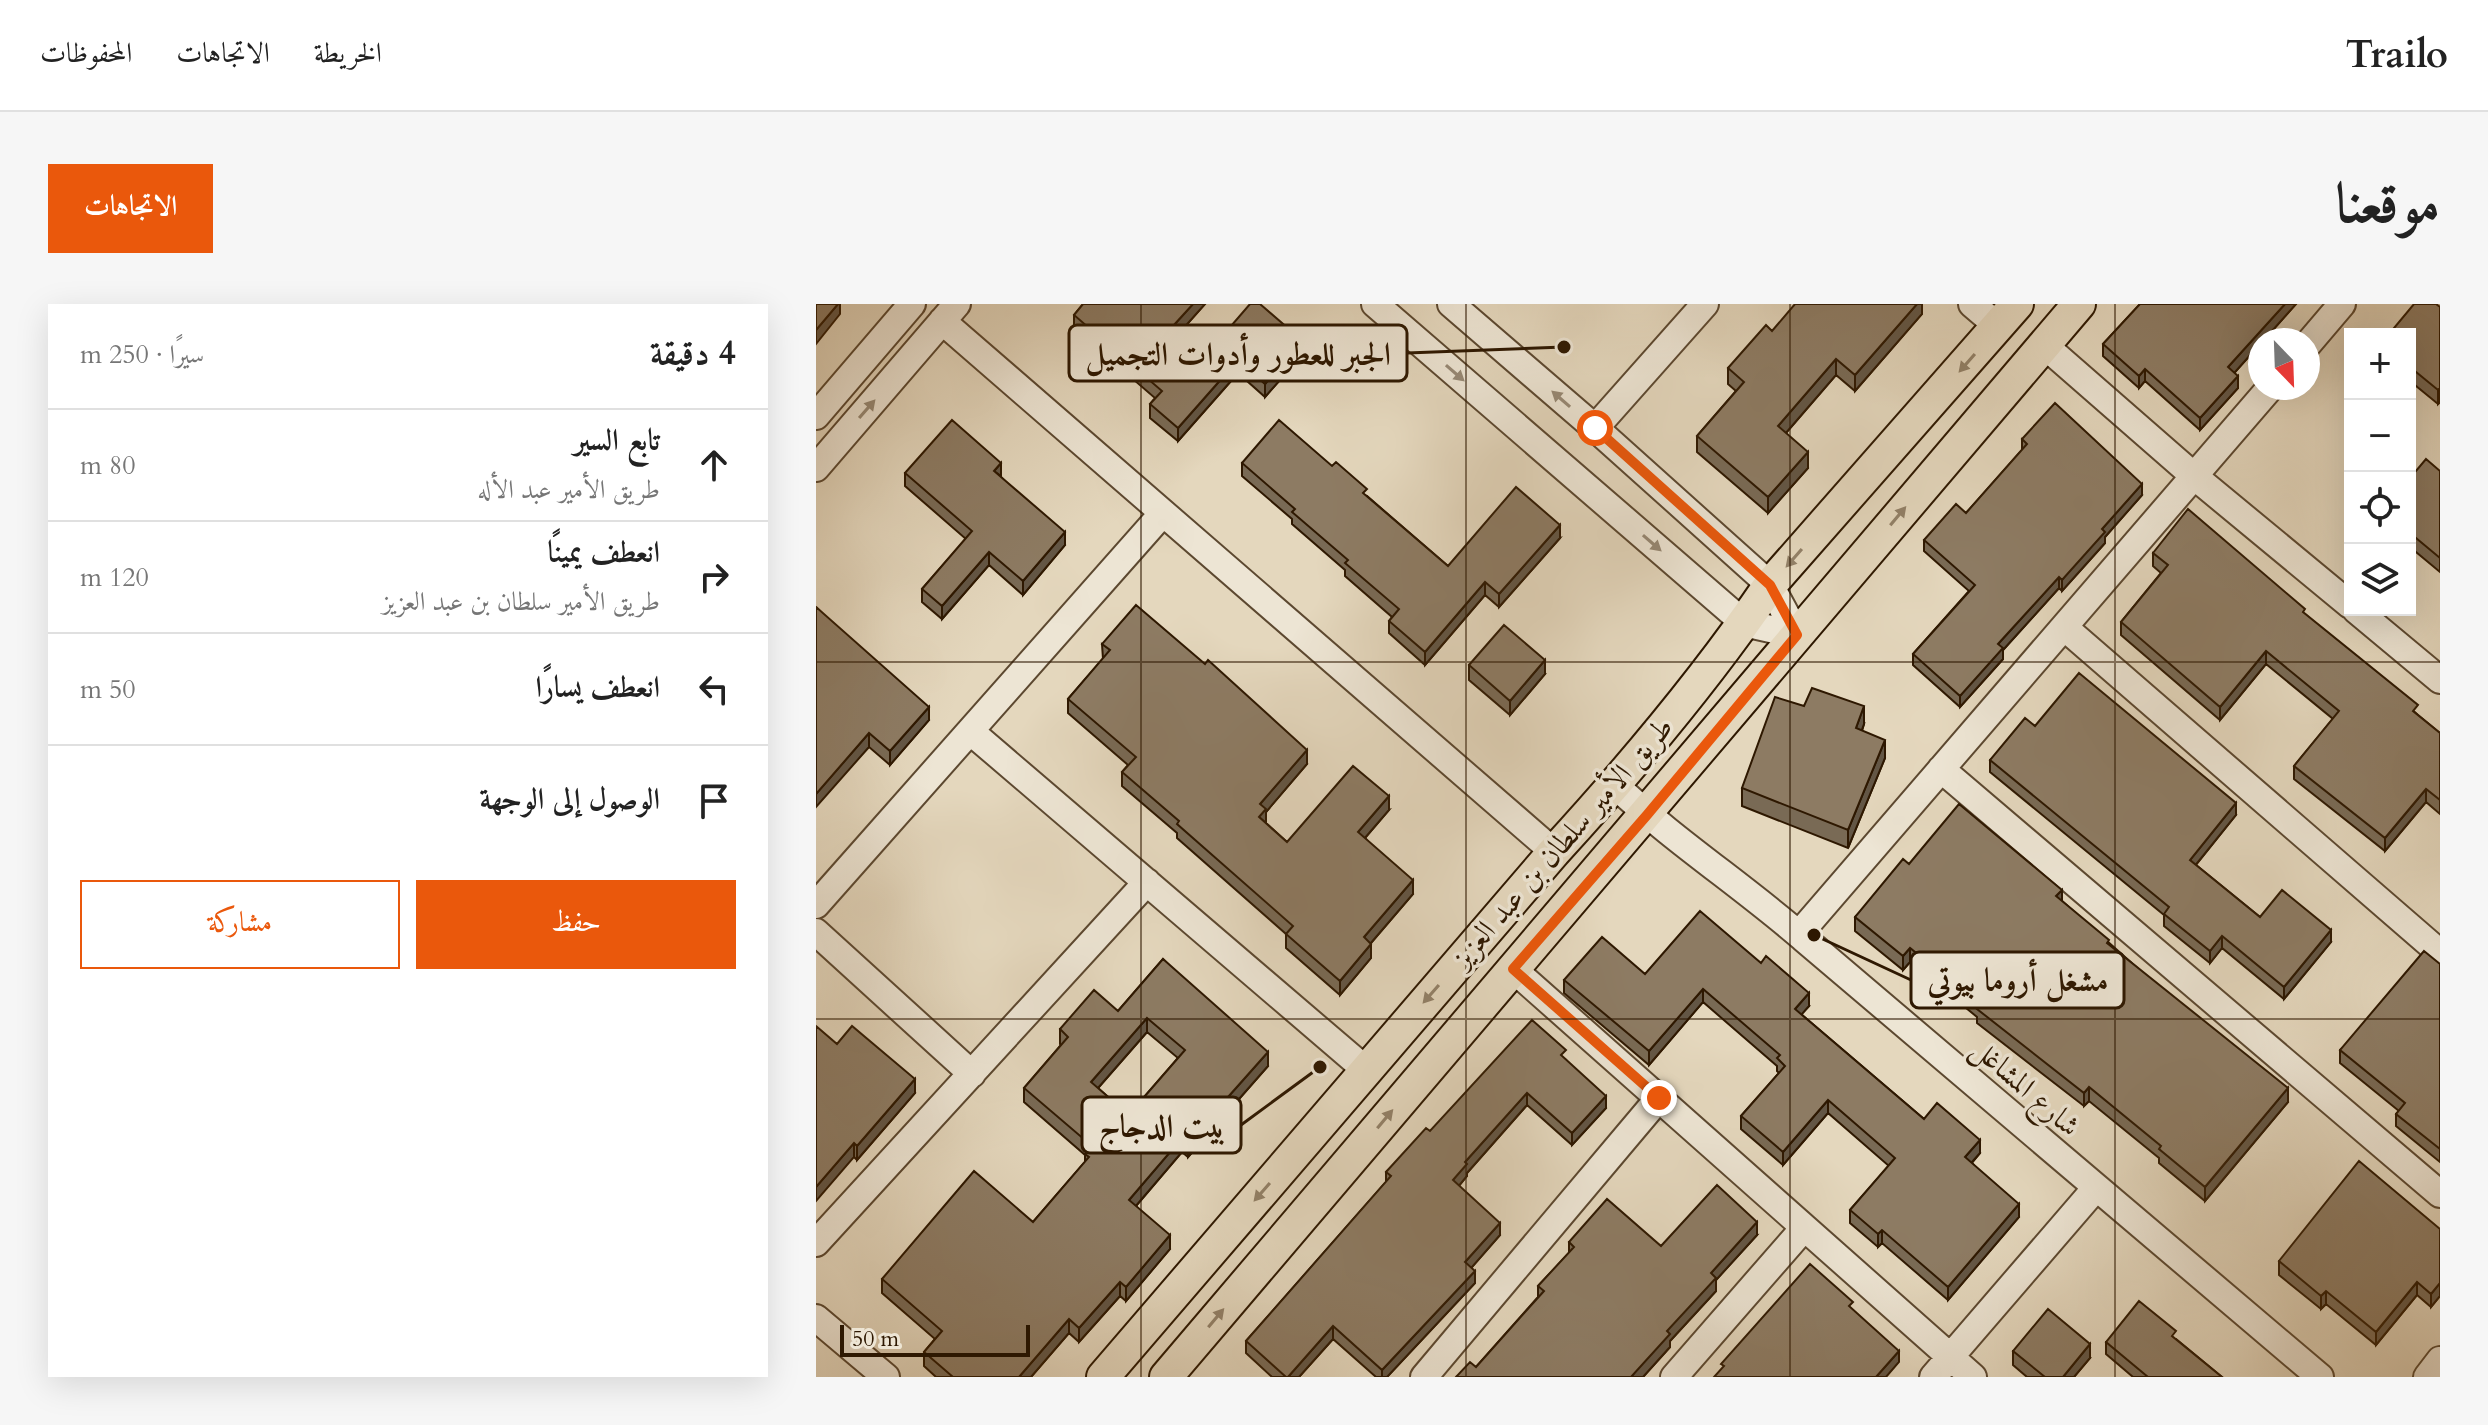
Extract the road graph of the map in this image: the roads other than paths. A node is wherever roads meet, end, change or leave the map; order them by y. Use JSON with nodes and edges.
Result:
{"nodes":[{"id":1,"x":912,"y":304,"type":"edge"},
{"id":2,"x":1375,"y":304,"type":"edge"},
{"id":3,"x":1451,"y":304,"type":"edge"},
{"id":4,"x":1705,"y":304,"type":"edge"},
{"id":5,"x":1972,"y":304,"type":"edge"},
{"id":6,"x":2079,"y":304,"type":"edge"},
{"id":7,"x":2342,"y":304,"type":"edge"},
{"id":8,"x":950,"y":313,"type":"edge"},
{"id":9,"x":2008,"y":316,"type":"edge"},
{"id":10,"x":2320,"y":330,"type":"edge"},
{"id":11,"x":2044,"y":345,"type":"junction"},
{"id":12,"x":2260,"y":400,"type":"edge"},
{"id":13,"x":816,"y":416,"type":"edge"},
{"id":14,"x":1595,"y":428,"type":"junction"},
{"id":15,"x":816,"y":468,"type":"edge"},
{"id":16,"x":2194,"y":476,"type":"junction"},
{"id":17,"x":1163,"y":513,"type":"junction"},
{"id":18,"x":1770,"y":585,"type":"junction"},
{"id":19,"x":2344,"y":600,"type":"edge"},
{"id":20,"x":2363,"y":616,"type":"edge"},
{"id":21,"x":1744,"y":623,"type":"junction"},
{"id":22,"x":2064,"y":627,"type":"junction"},
{"id":23,"x":1797,"y":635,"type":"junction"},
{"id":24,"x":2440,"y":680,"type":"edge"},
{"id":25,"x":970,"y":731,"type":"junction"},
{"id":26,"x":1941,"y":769,"type":"junction"},
{"id":27,"x":1615,"y":785,"type":"junction"},
{"id":28,"x":1647,"y":815,"type":"junction"},
{"id":29,"x":1554,"y":852,"type":"junction"},
{"id":30,"x":1147,"y":882,"type":"junction"},
{"id":31,"x":816,"y":905,"type":"edge"},
{"id":32,"x":816,"y":932,"type":"edge"},
{"id":33,"x":1799,"y":934,"type":"junction"},
{"id":34,"x":2440,"y":953,"type":"edge"},
{"id":35,"x":1513,"y":969,"type":"junction"},
{"id":36,"x":1366,"y":1070,"type":"junction"},
{"id":37,"x":972,"y":1074,"type":"junction"},
{"id":38,"x":1659,"y":1098,"type":"junction"},
{"id":39,"x":2095,"y":1189,"type":"junction"},
{"id":40,"x":2440,"y":1194,"type":"edge"},
{"id":41,"x":1804,"y":1228,"type":"junction"},
{"id":42,"x":816,"y":1243,"type":"edge"},
{"id":43,"x":816,"y":1318,"type":"edge"},
{"id":44,"x":2440,"y":1360,"type":"edge"},
{"id":45,"x":1941,"y":1367,"type":"edge"},
{"id":46,"x":886,"y":1377,"type":"edge"},
{"id":47,"x":1103,"y":1377,"type":"edge"},
{"id":48,"x":1166,"y":1377,"type":"edge"},
{"id":49,"x":1424,"y":1377,"type":"edge"},
{"id":50,"x":1674,"y":1377,"type":"edge"},
{"id":51,"x":1973,"y":1377,"type":"edge"},
{"id":52,"x":2320,"y":1377,"type":"edge"},
{"id":53,"x":2427,"y":1377,"type":"edge"}],
"edges":[{"from":1,"to":13,"type":"street"},
{"from":2,"to":21,"type":"street","one_way":true},
{"from":14,"to":3,"type":"street","one_way":true},
{"from":4,"to":14,"type":"street"},
{"from":5,"to":9,"type":"street"},
{"from":6,"to":11,"type":"main road","name":"طريق الأمير سلطان بن عبد العزيز"},
{"from":7,"to":10,"type":"street"},
{"from":15,"to":8,"type":"street","one_way":true},
{"from":8,"to":17,"type":"street"},
{"from":9,"to":18,"type":"main road","name":"طريق الأمير سلطان بن عبد العزيز","one_way":true},
{"from":11,"to":16,"type":"street"},
{"from":23,"to":11,"type":"main road","name":"طريق الأمير سلطان بن عبد العزيز","one_way":true},
{"from":12,"to":16,"type":"street"},
{"from":14,"to":18,"type":"street"},
{"from":16,"to":19,"type":"street"},
{"from":16,"to":22,"type":"street"},
{"from":17,"to":25,"type":"street"},
{"from":17,"to":29,"type":"street"},
{"from":18,"to":21,"type":"main road","name":"طريق الأمير سلطان بن عبد العزيز"},
{"from":18,"to":23,"type":"street"},
{"from":20,"to":24,"type":"street"},
{"from":21,"to":23,"type":"street"},
{"from":21,"to":27,"type":"main road","name":"طريق الأمير سلطان بن عبد العزيز"},
{"from":22,"to":26,"type":"street"},
{"from":22,"to":34,"type":"street"},
{"from":23,"to":28,"type":"main road","name":"طريق الأمير سلطان بن عبد العزيز"},
{"from":25,"to":30,"type":"street"},
{"from":25,"to":31,"type":"street"},
{"from":26,"to":33,"type":"street"},
{"from":26,"to":40,"type":"street"},
{"from":27,"to":28,"type":"street","name":"شارع المشاغل"},
{"from":27,"to":29,"type":"main road","name":"طريق الأمير سلطان بن عبد العزيز"},
{"from":28,"to":33,"type":"street","name":"شارع المشاغل"},
{"from":28,"to":35,"type":"main road","name":"طريق الأمير سلطان بن عبد العزيز"},
{"from":29,"to":36,"type":"main road","name":"طريق الأمير سلطان بن عبد العزيز","one_way":true},
{"from":30,"to":36,"type":"street"},
{"from":30,"to":37,"type":"street"},
{"from":32,"to":37,"type":"street"},
{"from":33,"to":39,"type":"street","name":"شارع المشاغل"},
{"from":35,"to":38,"type":"street"},
{"from":48,"to":35,"type":"main road","name":"طريق الأمير سلطان بن عبد العزيز","one_way":true},
{"from":36,"to":47,"type":"main road","name":"طريق الأمير سلطان بن عبد العزيز","one_way":true},
{"from":37,"to":42,"type":"street"},
{"from":38,"to":41,"type":"street"},
{"from":38,"to":49,"type":"street"},
{"from":39,"to":45,"type":"street"},
{"from":39,"to":52,"type":"street","name":"شارع المشاغل"},
{"from":41,"to":45,"type":"street"},
{"from":41,"to":50,"type":"street"},
{"from":43,"to":46,"type":"street"},
{"from":44,"to":53,"type":"street"},
{"from":45,"to":51,"type":"street"}]}
